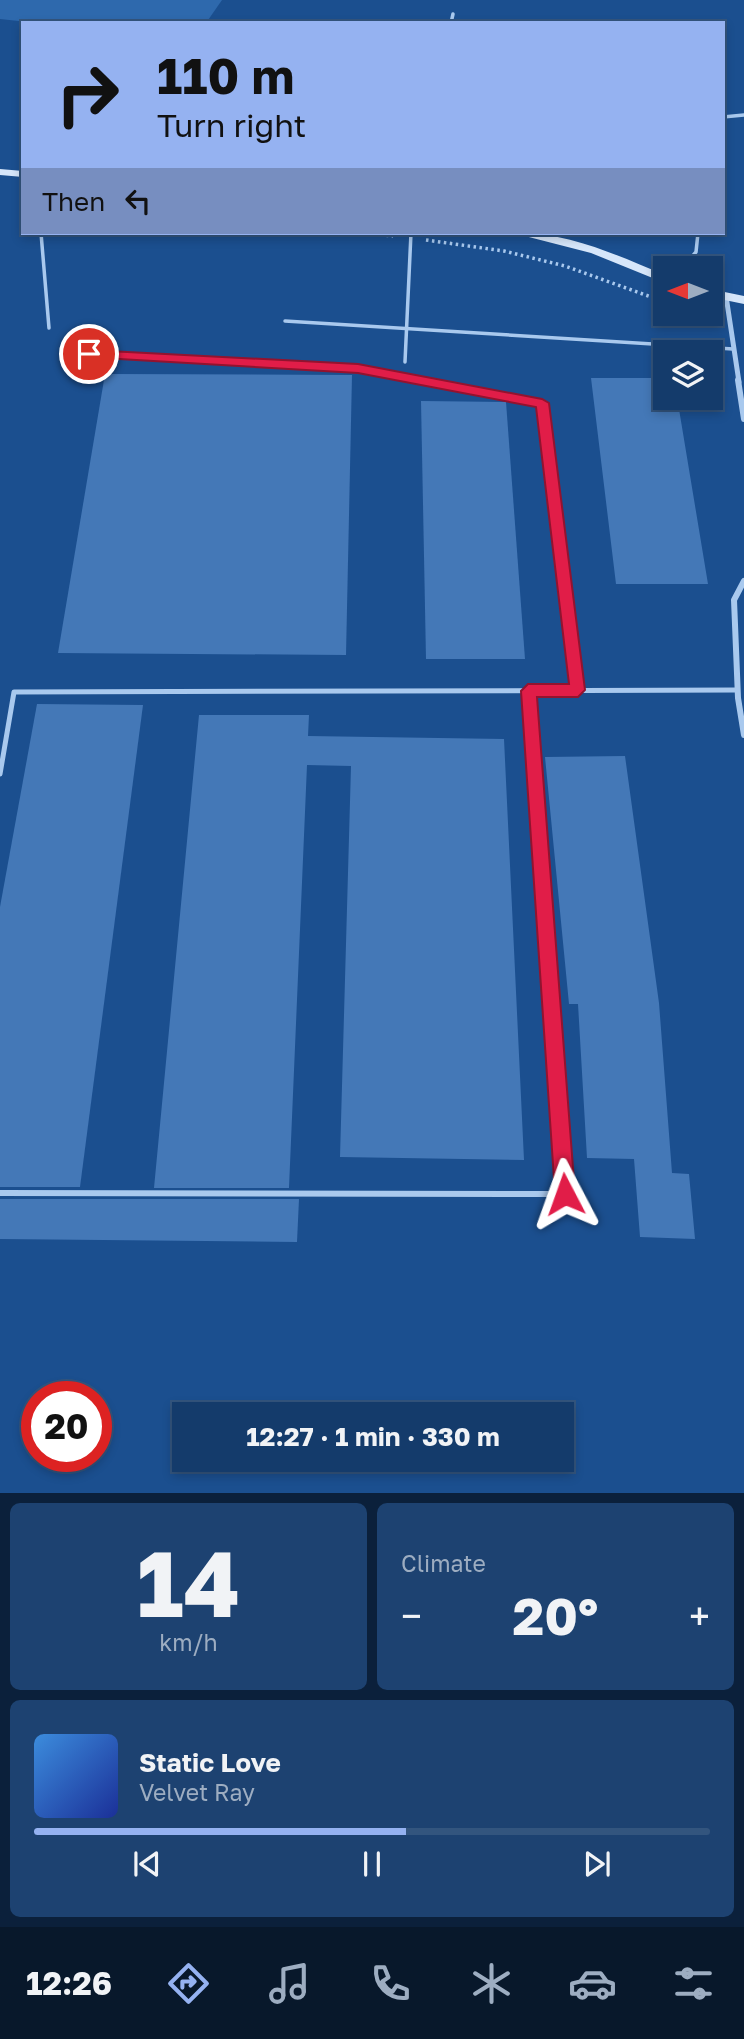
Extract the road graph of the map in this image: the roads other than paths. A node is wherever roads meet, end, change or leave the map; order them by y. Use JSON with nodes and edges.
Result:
{"nodes":[{"id":1,"x":453,"y":15,"type":"dead end"},
{"id":2,"x":452,"y":21,"type":"edge"},
{"id":3,"x":744,"y":115,"type":"edge"},
{"id":4,"x":725,"y":117,"type":"edge"},
{"id":5,"x":0,"y":172,"type":"edge"},
{"id":6,"x":21,"y":174,"type":"edge"},
{"id":7,"x":41,"y":235,"type":"edge"},
{"id":8,"x":411,"y":235,"type":"edge"},
{"id":9,"x":533,"y":235,"type":"edge"},
{"id":10,"x":698,"y":235,"type":"edge"},
{"id":11,"x":692,"y":256,"type":"edge"},
{"id":12,"x":653,"y":274,"type":"edge"},
{"id":13,"x":723,"y":295,"type":"edge"},
{"id":14,"x":726,"y":296,"type":"junction"},
{"id":15,"x":744,"y":300,"type":"edge"},
{"id":16,"x":285,"y":321,"type":"dead end"},
{"id":17,"x":49,"y":328,"type":"dead end"},
{"id":18,"x":408,"y":328,"type":"junction"},
{"id":19,"x":733,"y":349,"type":"junction"},
{"id":20,"x":89,"y":354,"type":"dead end"},
{"id":21,"x":405,"y":362,"type":"dead end"},
{"id":22,"x":744,"y":419,"type":"edge"},
{"id":23,"x":744,"y":581,"type":"edge"},
{"id":24,"x":578,"y":690,"type":"junction"},
{"id":25,"x":737,"y":690,"type":"junction"},
{"id":26,"x":528,"y":691,"type":"junction"},
{"id":27,"x":744,"y":735,"type":"edge"},
{"id":28,"x":0,"y":774,"type":"edge"},
{"id":29,"x":0,"y":1193,"type":"edge"}],
"edges":[{"from":1,"to":2,"type":"lane"},
{"from":3,"to":4,"type":"lane"},
{"from":5,"to":6,"type":"main road"},
{"from":7,"to":17,"type":"lane"},
{"from":8,"to":18,"type":"lane"},
{"from":9,"to":12,"type":"main road"},
{"from":10,"to":11,"type":"lane"},
{"from":13,"to":14,"type":"main road"},
{"from":14,"to":15,"type":"main road"},
{"from":14,"to":19,"type":"street"},
{"from":16,"to":18,"type":"lane"},
{"from":18,"to":19,"type":"lane"},
{"from":18,"to":21,"type":"lane"},
{"from":19,"to":22,"type":"street"},
{"from":20,"to":24,"type":"lane"},
{"from":23,"to":25,"type":"street"},
{"from":24,"to":25,"type":"lane"},
{"from":24,"to":26,"type":"lane"},
{"from":25,"to":27,"type":"street"},
{"from":26,"to":28,"type":"lane"},
{"from":26,"to":29,"type":"lane"}]}
